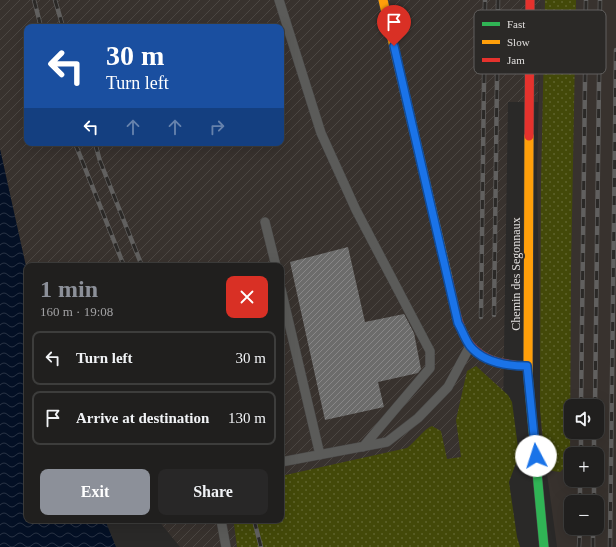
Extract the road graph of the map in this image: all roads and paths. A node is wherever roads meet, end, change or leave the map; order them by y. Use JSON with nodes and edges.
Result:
{"nodes":[{"id":1,"x":279,"y":0,"type":"edge"},
{"id":2,"x":384,"y":0,"type":"edge"},
{"id":3,"x":530,"y":0,"type":"edge"},
{"id":4,"x":530,"y":10,"type":"edge"},
{"id":5,"x":529,"y":74,"type":"edge"},
{"id":6,"x":266,"y":222,"type":"dead end"},
{"id":7,"x":275,"y":263,"type":"edge"},
{"id":8,"x":284,"y":302,"type":"edge"},
{"id":9,"x":470,"y":346,"type":"junction"},
{"id":10,"x":527,"y":366,"type":"junction"},
{"id":11,"x":363,"y":447,"type":"junction"},
{"id":12,"x":320,"y":455,"type":"junction"},
{"id":13,"x":284,"y":461,"type":"edge"},
{"id":14,"x":222,"y":523,"type":"edge"},
{"id":15,"x":226,"y":547,"type":"edge"},
{"id":16,"x":544,"y":547,"type":"edge"}],
"edges":[{"from":1,"to":11,"type":"lane"},
{"from":2,"to":9,"type":"street"},
{"from":3,"to":4,"type":"street","name":"Chemin des Segonnaux"},
{"from":5,"to":10,"type":"street","name":"Chemin des Segonnaux"},
{"from":6,"to":7,"type":"lane"},
{"from":8,"to":12,"type":"lane"},
{"from":9,"to":10,"type":"street"},
{"from":9,"to":11,"type":"lane"},
{"from":10,"to":16,"type":"street","name":"Chemin des Segonnaux"},
{"from":11,"to":12,"type":"lane"},
{"from":12,"to":13,"type":"lane"},
{"from":14,"to":15,"type":"lane"}]}
